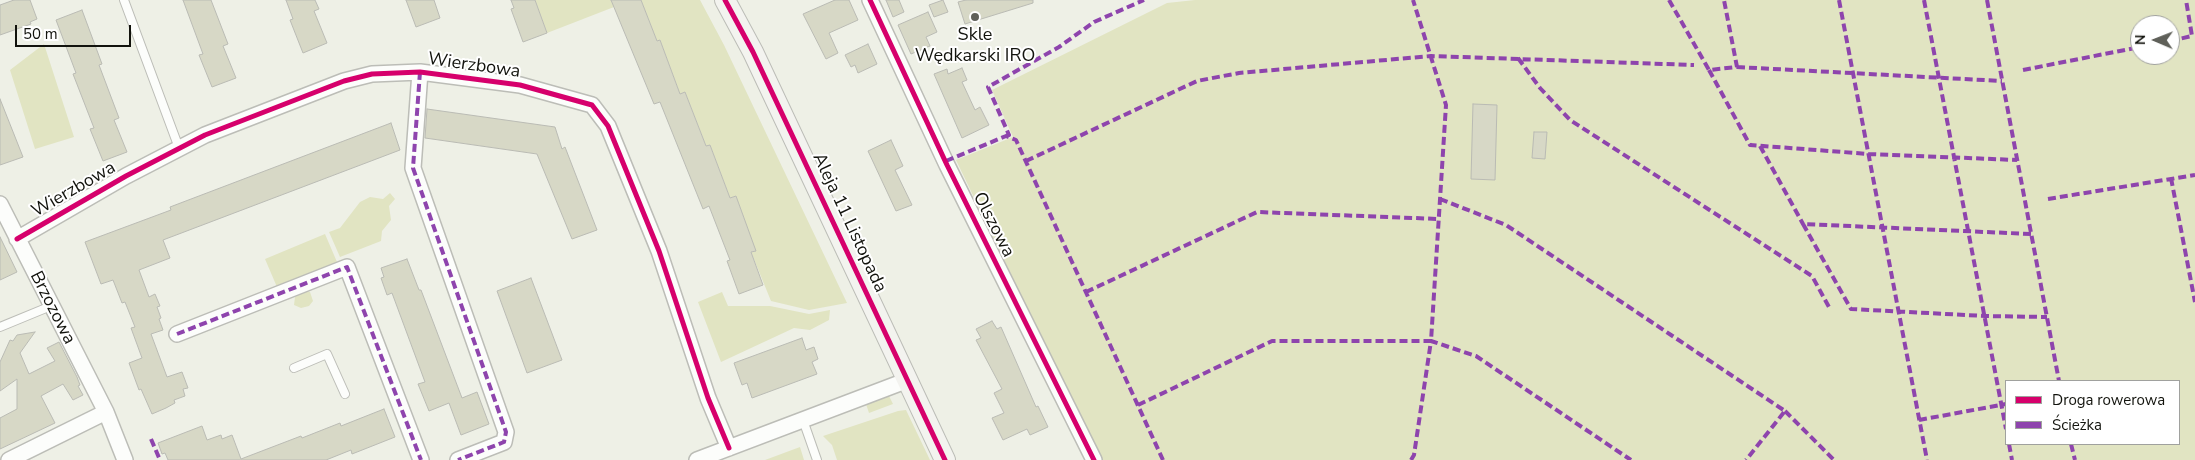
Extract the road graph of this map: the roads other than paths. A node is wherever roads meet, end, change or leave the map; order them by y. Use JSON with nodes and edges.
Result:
{"nodes":[{"id":1,"x":124,"y":0,"type":"edge"},
{"id":2,"x":725,"y":0,"type":"edge"},
{"id":3,"x":870,"y":0,"type":"edge"},
{"id":4,"x":420,"y":72,"type":"junction"},
{"id":5,"x":179,"y":148,"type":"junction"},
{"id":6,"x":0,"y":204,"type":"edge"},
{"id":7,"x":17,"y":239,"type":"junction"},
{"id":8,"x":51,"y":306,"type":"junction"},
{"id":9,"x":0,"y":327,"type":"edge"},
{"id":10,"x":177,"y":334,"type":"dead end"},
{"id":11,"x":294,"y":368,"type":"dead end"},
{"id":12,"x":908,"y":380,"type":"junction"},
{"id":13,"x":345,"y":394,"type":"dead end"},
{"id":14,"x":106,"y":412,"type":"junction"},
{"id":15,"x":803,"y":420,"type":"junction"},
{"id":16,"x":728,"y":448,"type":"junction"},
{"id":17,"x":9,"y":460,"type":"edge"},
{"id":18,"x":125,"y":460,"type":"edge"},
{"id":19,"x":421,"y":460,"type":"edge"},
{"id":20,"x":458,"y":460,"type":"edge"},
{"id":21,"x":697,"y":460,"type":"edge"},
{"id":22,"x":817,"y":460,"type":"edge"},
{"id":23,"x":945,"y":460,"type":"edge"},
{"id":24,"x":1094,"y":460,"type":"edge"}],
"edges":[{"from":1,"to":5,"type":"lane"},
{"from":2,"to":12,"type":"street","name":"Aleja 11 Listopada"},
{"from":3,"to":24,"type":"street","name":"Olszowa"},
{"from":4,"to":5,"type":"street","name":"Wierzbowa"},
{"from":4,"to":16,"type":"street","name":"Wierzbowa"},
{"from":4,"to":20,"type":"street"},
{"from":5,"to":7,"type":"street","name":"Wierzbowa"},
{"from":6,"to":7,"type":"street","name":"Brzozowa"},
{"from":7,"to":8,"type":"street","name":"Brzozowa"},
{"from":8,"to":9,"type":"lane"},
{"from":8,"to":14,"type":"street","name":"Brzozowa"},
{"from":10,"to":19,"type":"street"},
{"from":11,"to":13,"type":"lane"},
{"from":12,"to":15,"type":"street"},
{"from":12,"to":23,"type":"street","name":"Aleja 11 Listopada"},
{"from":14,"to":17,"type":"street"},
{"from":14,"to":18,"type":"street","name":"Brzozowa"},
{"from":15,"to":16,"type":"street"},
{"from":15,"to":22,"type":"lane"},
{"from":16,"to":21,"type":"street"}]}
